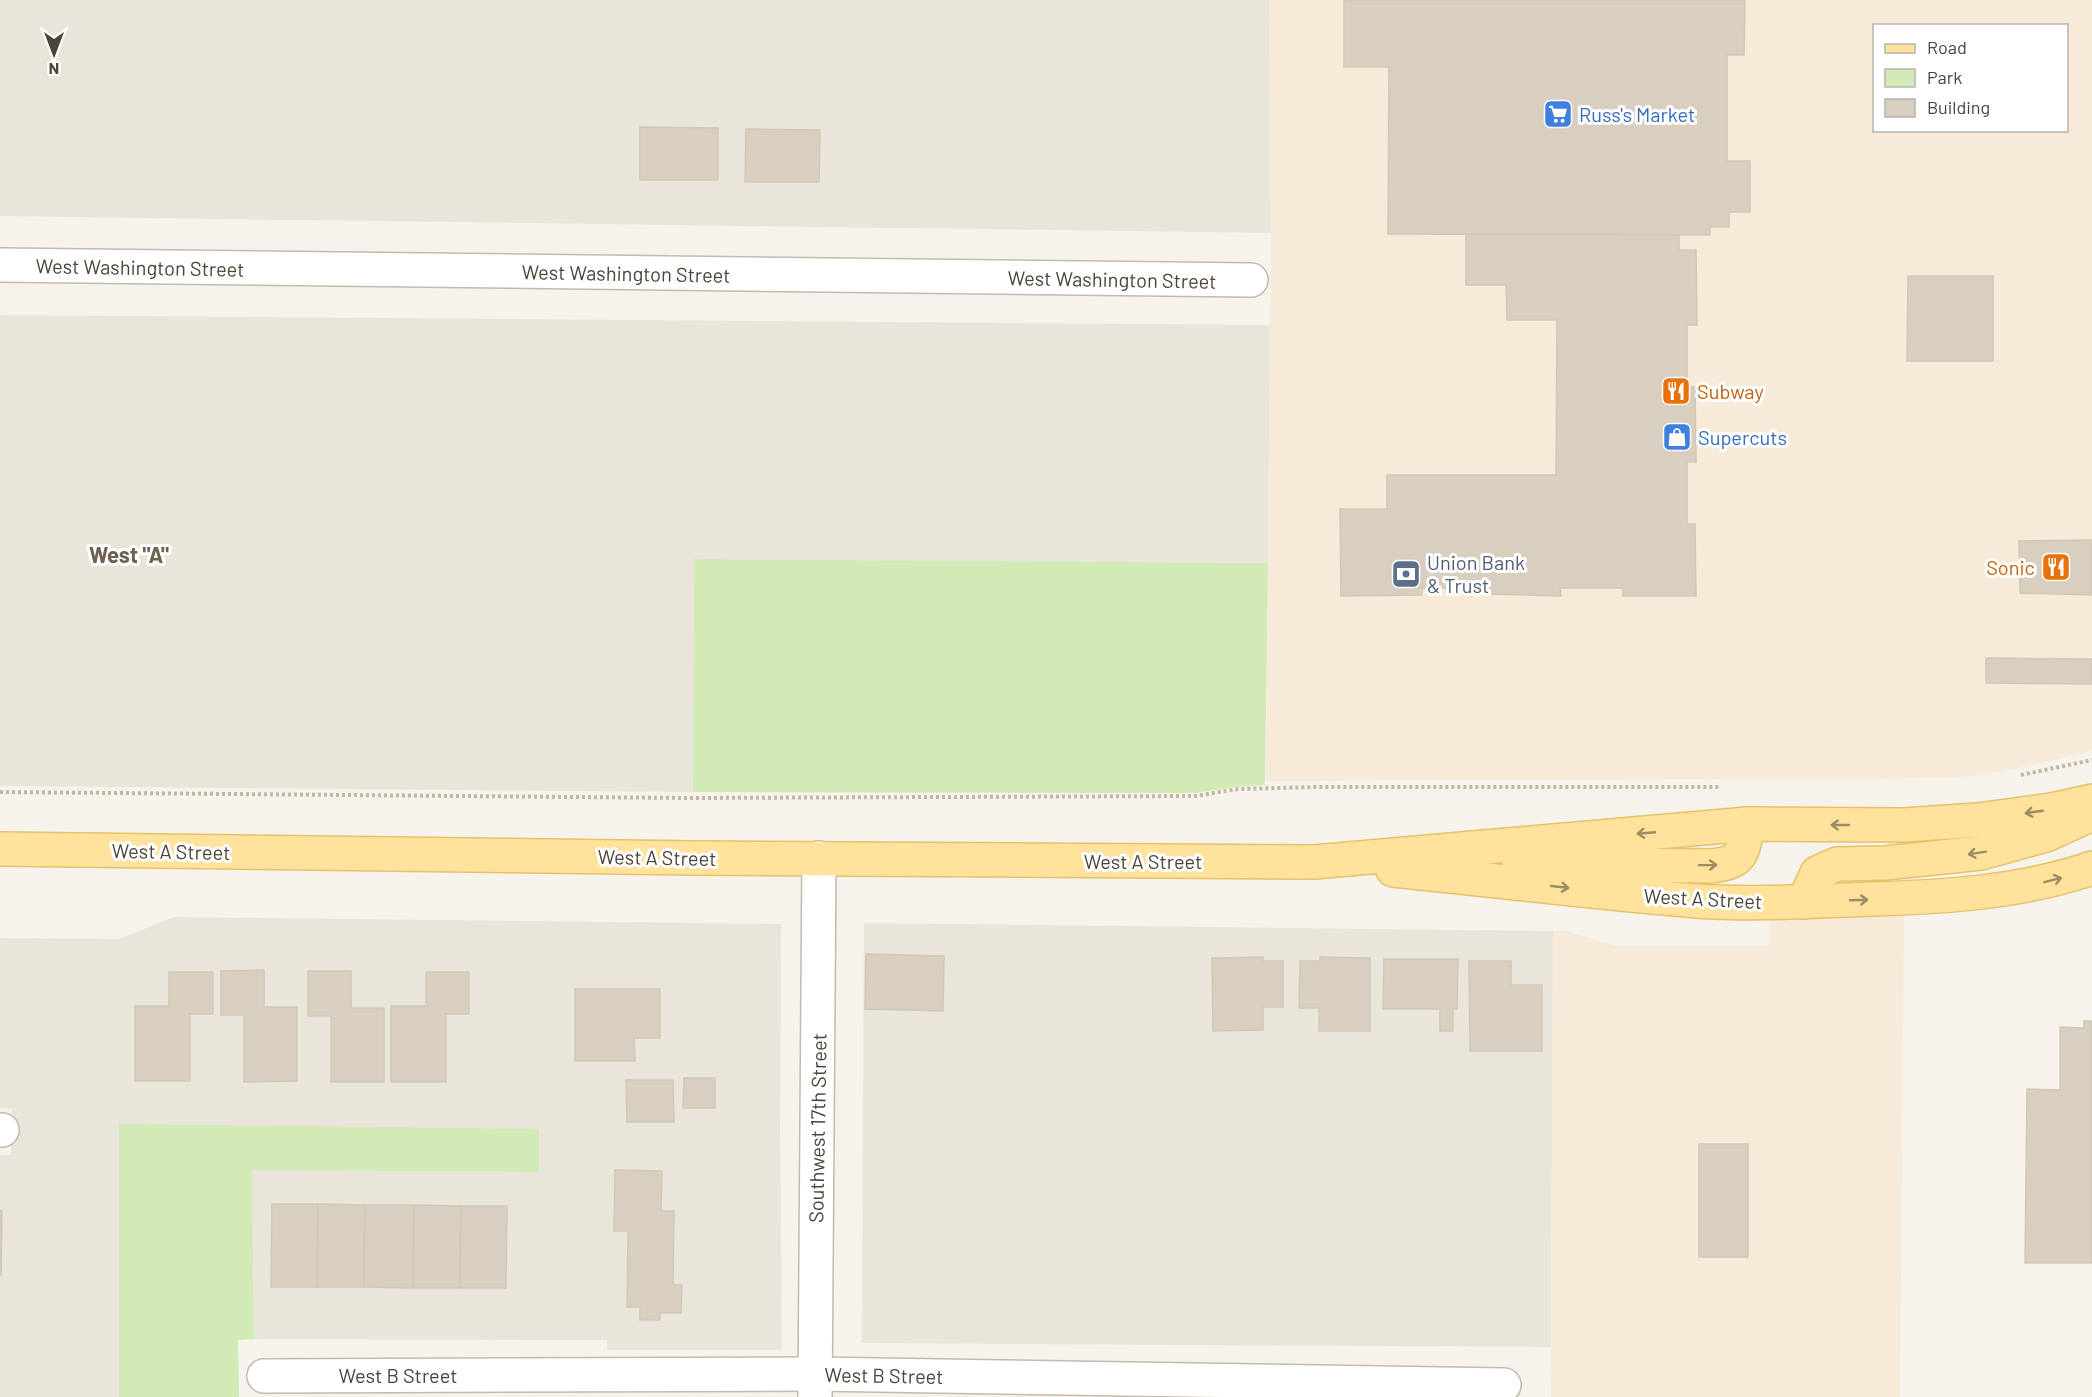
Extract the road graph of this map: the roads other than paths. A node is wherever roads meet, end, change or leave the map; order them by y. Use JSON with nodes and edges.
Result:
{"nodes":[{"id":1,"x":0,"y":265,"type":"edge"},
{"id":2,"x":1251,"y":280,"type":"dead end"},
{"id":3,"x":2092,"y":801,"type":"edge"},
{"id":4,"x":2092,"y":814,"type":"edge"},
{"id":5,"x":0,"y":849,"type":"edge"},
{"id":6,"x":819,"y":858,"type":"junction"},
{"id":7,"x":1314,"y":862,"type":"junction"},
{"id":8,"x":2092,"y":868,"type":"edge"},
{"id":9,"x":1804,"y":902,"type":"junction"},
{"id":10,"x":264,"y":1376,"type":"dead end"},
{"id":11,"x":815,"y":1385,"type":"edge"},
{"id":12,"x":1504,"y":1385,"type":"dead end"}],
"edges":[{"from":1,"to":2,"type":"street","name":"West Washington Street"},
{"from":3,"to":7,"type":"main road","one_way":true},
{"from":4,"to":9,"type":"main road","one_way":true},
{"from":5,"to":6,"type":"main road","name":"West A Street"},
{"from":6,"to":7,"type":"main road","name":"West A Street"},
{"from":6,"to":11,"type":"street","name":"Southwest 17th Street"},
{"from":7,"to":9,"type":"main road","name":"West A Street","one_way":true},
{"from":9,"to":8,"type":"main road","name":"West A Street","one_way":true},
{"from":10,"to":11,"type":"street","name":"West B Street"},
{"from":11,"to":12,"type":"street","name":"West B Street"}]}
